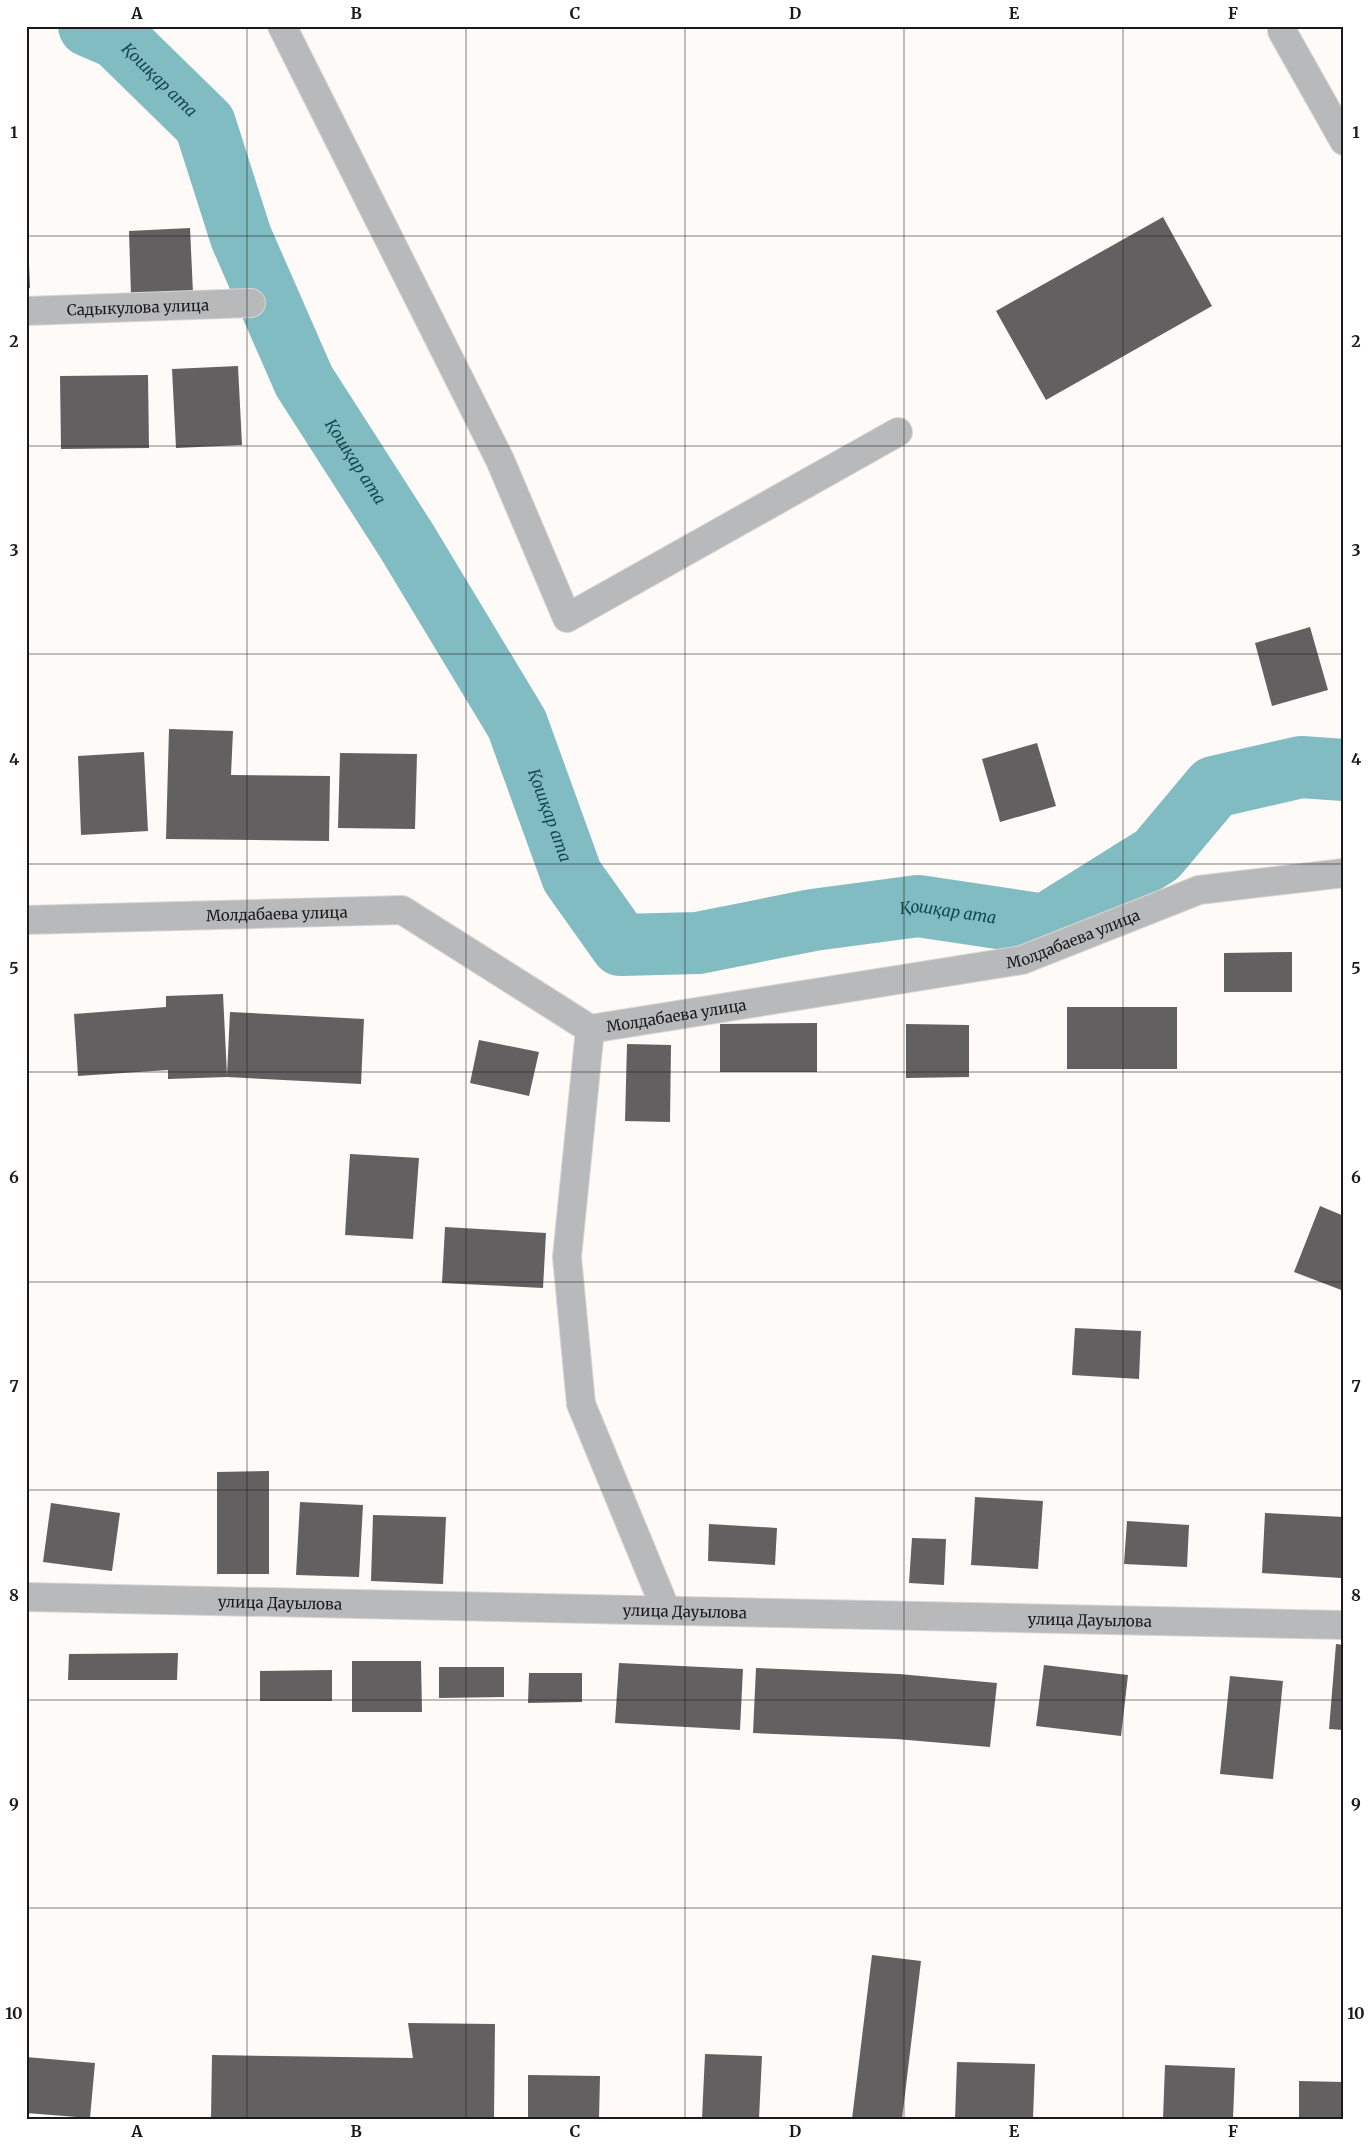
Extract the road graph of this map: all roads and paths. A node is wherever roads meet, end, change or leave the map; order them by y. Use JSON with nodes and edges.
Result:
{"nodes":[{"id":1,"x":282,"y":26,"type":"edge"},
{"id":2,"x":1283,"y":26,"type":"edge"},
{"id":3,"x":1344,"y":141,"type":"edge"},
{"id":4,"x":251,"y":303,"type":"dead end"},
{"id":5,"x":26,"y":311,"type":"edge"},
{"id":6,"x":898,"y":432,"type":"dead end"},
{"id":7,"x":1344,"y":873,"type":"edge"},
{"id":8,"x":26,"y":920,"type":"edge"},
{"id":9,"x":590,"y":1029,"type":"junction"},
{"id":10,"x":26,"y":1597,"type":"edge"},
{"id":11,"x":666,"y":1610,"type":"junction"},
{"id":12,"x":1344,"y":1625,"type":"edge"}],
"edges":[{"from":1,"to":6,"type":"street"},
{"from":2,"to":3,"type":"street"},
{"from":4,"to":5,"type":"street","name":"Садыкулова улица"},
{"from":7,"to":9,"type":"street","name":"Молдабаева улица"},
{"from":8,"to":9,"type":"street","name":"Молдабаева улица"},
{"from":9,"to":11,"type":"street"},
{"from":10,"to":11,"type":"street","name":"улица Дауылова"},
{"from":11,"to":12,"type":"street","name":"улица Дауылова"}]}
